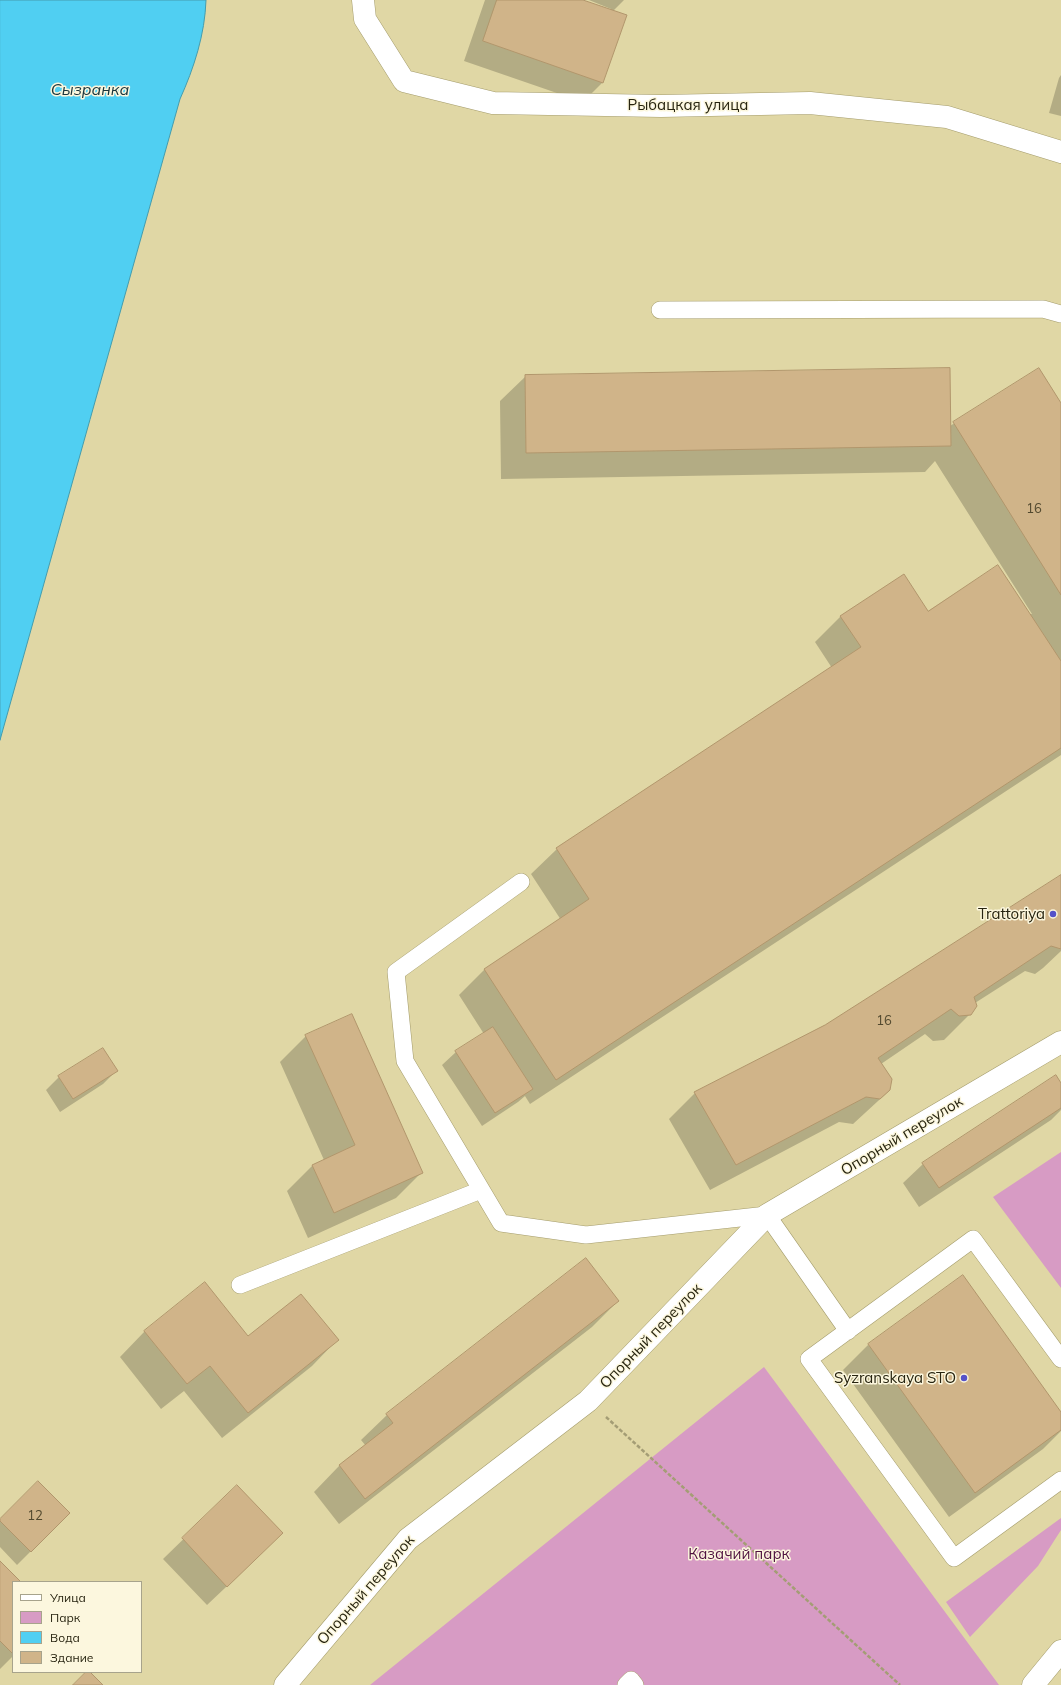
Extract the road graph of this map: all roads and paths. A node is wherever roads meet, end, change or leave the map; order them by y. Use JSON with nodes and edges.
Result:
{"nodes":[{"id":1,"x":363,"y":0,"type":"edge"},
{"id":2,"x":1061,"y":152,"type":"edge"},
{"id":3,"x":660,"y":310,"type":"dead end"},
{"id":4,"x":1061,"y":314,"type":"edge"},
{"id":5,"x":521,"y":882,"type":"dead end"},
{"id":6,"x":1061,"y":1042,"type":"edge"},
{"id":7,"x":481,"y":1190,"type":"junction"},
{"id":8,"x":767,"y":1215,"type":"junction"},
{"id":9,"x":240,"y":1285,"type":"dead end"},
{"id":10,"x":848,"y":1331,"type":"junction"},
{"id":11,"x":1061,"y":1359,"type":"edge"},
{"id":12,"x":588,"y":1401,"type":"junction"},
{"id":13,"x":1061,"y":1480,"type":"edge"},
{"id":14,"x":1061,"y":1651,"type":"edge"},
{"id":15,"x":286,"y":1685,"type":"edge"},
{"id":16,"x":626,"y":1685,"type":"edge"},
{"id":17,"x":635,"y":1685,"type":"edge"},
{"id":18,"x":900,"y":1685,"type":"edge"},
{"id":19,"x":1033,"y":1685,"type":"edge"}],
"edges":[{"from":1,"to":2,"type":"street","name":"Рыбацкая улица"},
{"from":3,"to":4,"type":"lane"},
{"from":5,"to":7,"type":"lane"},
{"from":6,"to":8,"type":"street","name":"Опорный переулок"},
{"from":7,"to":8,"type":"lane"},
{"from":7,"to":9,"type":"lane"},
{"from":8,"to":10,"type":"lane"},
{"from":8,"to":12,"type":"street","name":"Опорный переулок"},
{"from":10,"to":11,"type":"lane"},
{"from":10,"to":13,"type":"lane"},
{"from":12,"to":15,"type":"street","name":"Опорный переулок"},
{"from":12,"to":18,"type":"path"},
{"from":14,"to":19,"type":"street"},
{"from":16,"to":17,"type":"lane"}]}
